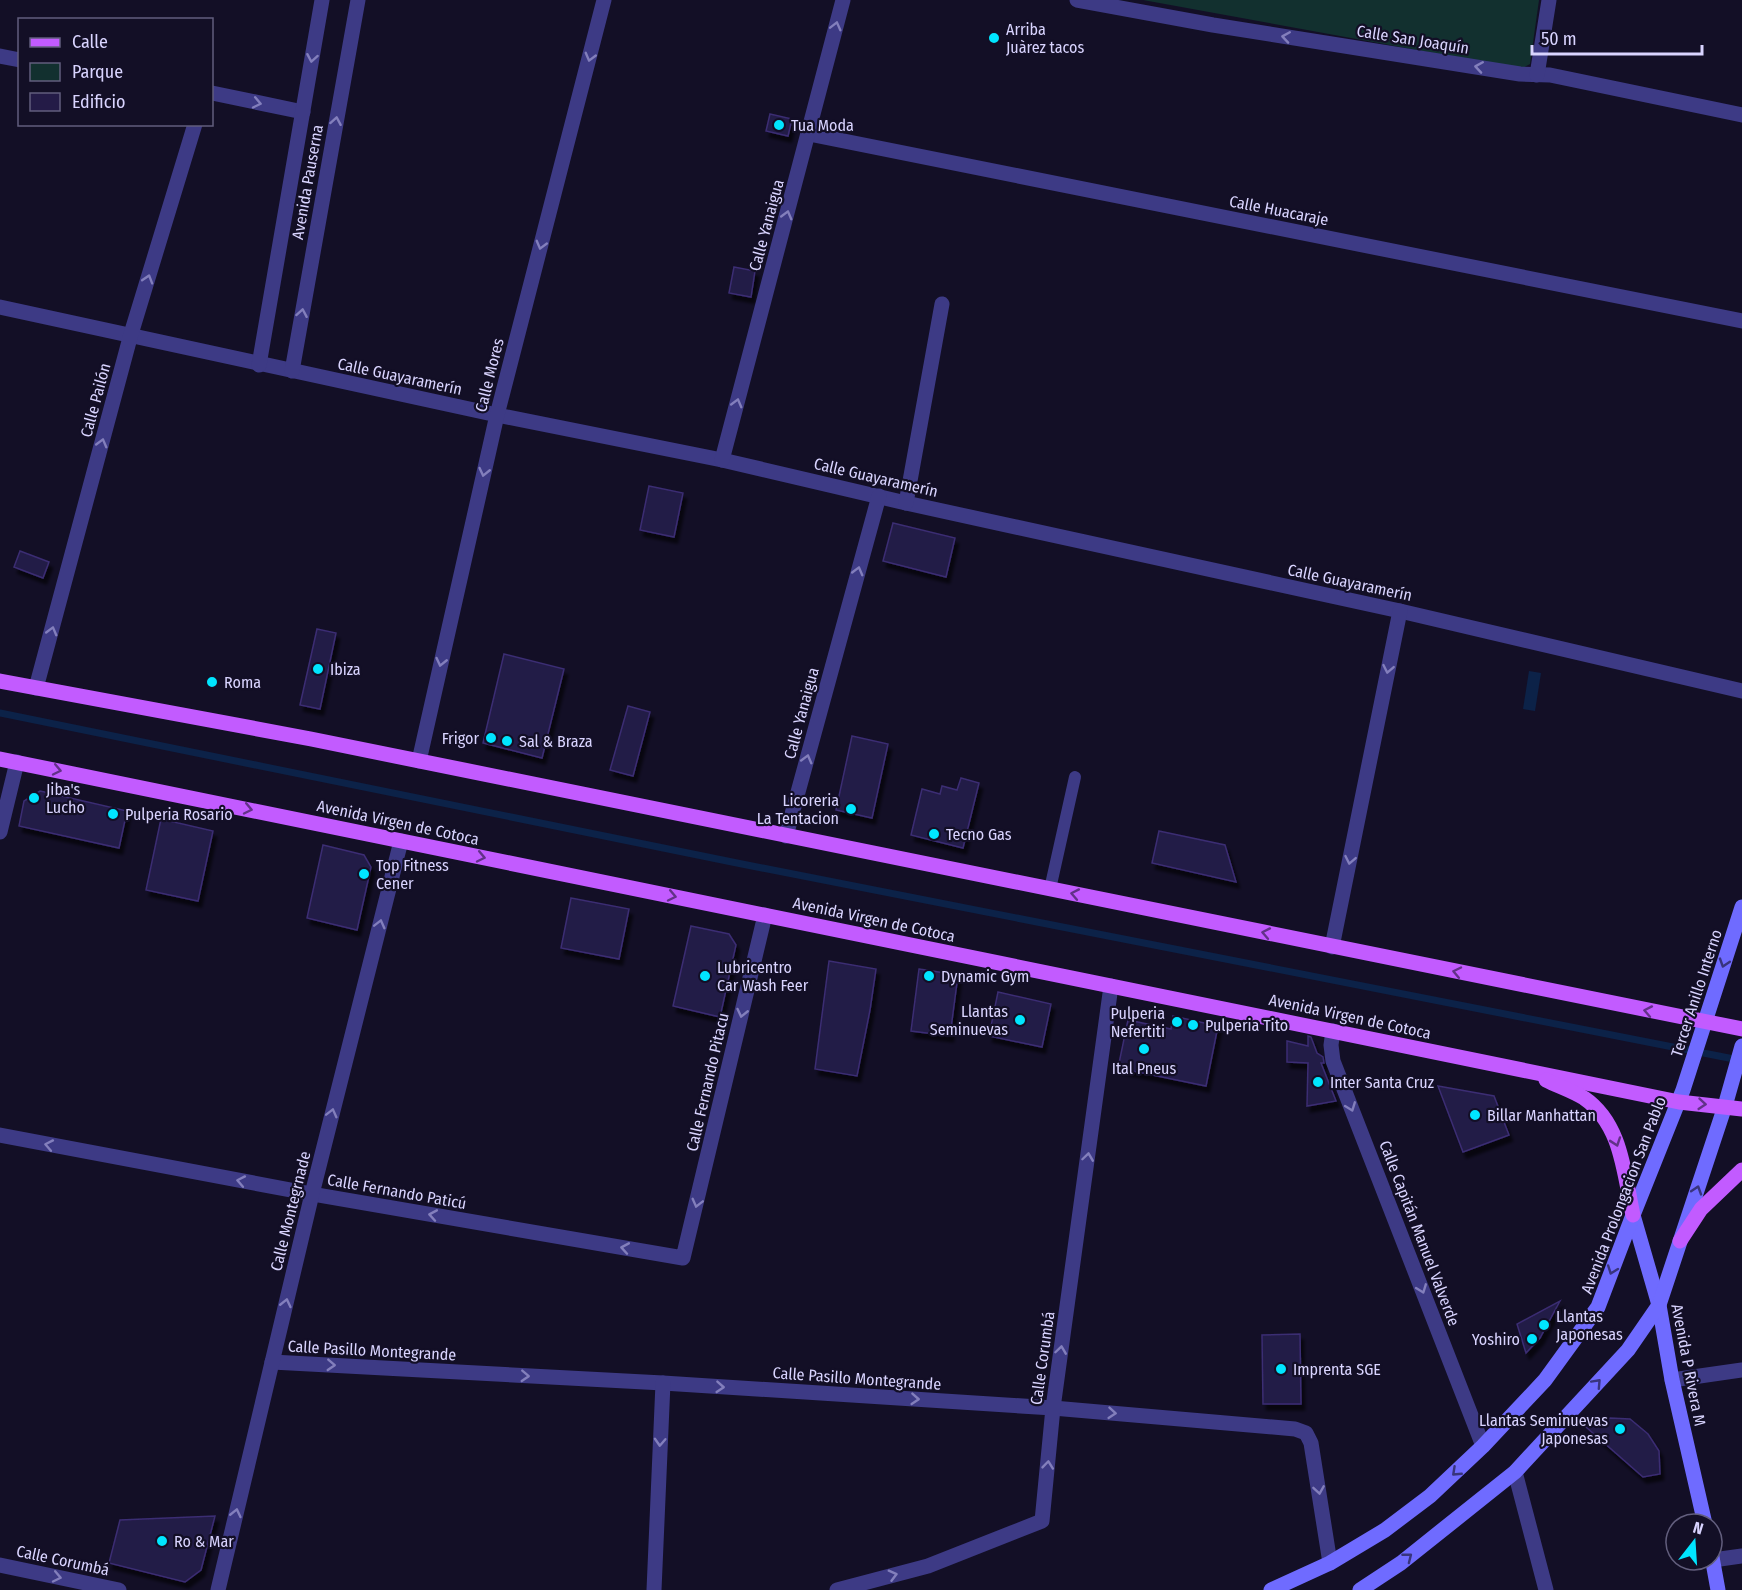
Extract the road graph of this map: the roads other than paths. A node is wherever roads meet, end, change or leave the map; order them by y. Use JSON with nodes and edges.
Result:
{"nodes":[{"id":1,"x":322,"y":0,"type":"edge"},
{"id":2,"x":357,"y":0,"type":"edge"},
{"id":3,"x":604,"y":0,"type":"edge"},
{"id":4,"x":843,"y":0,"type":"edge"},
{"id":5,"x":1077,"y":0,"type":"edge"},
{"id":6,"x":1549,"y":0,"type":"edge"},
{"id":7,"x":0,"y":56,"type":"edge"},
{"id":8,"x":18,"y":60,"type":"edge"},
{"id":9,"x":1536,"y":75,"type":"junction"},
{"id":10,"x":213,"y":93,"type":"edge"},
{"id":11,"x":303,"y":112,"type":"junction"},
{"id":12,"x":1742,"y":115,"type":"edge"},
{"id":13,"x":194,"y":126,"type":"edge"},
{"id":14,"x":809,"y":134,"type":"junction"},
{"id":15,"x":942,"y":304,"type":"dead end"},
{"id":16,"x":0,"y":307,"type":"edge"},
{"id":17,"x":1742,"y":321,"type":"edge"},
{"id":18,"x":131,"y":334,"type":"junction"},
{"id":19,"x":259,"y":364,"type":"junction"},
{"id":20,"x":292,"y":371,"type":"junction"},
{"id":21,"x":497,"y":415,"type":"junction"},
{"id":22,"x":722,"y":460,"type":"junction"},
{"id":23,"x":879,"y":496,"type":"junction"},
{"id":24,"x":906,"y":503,"type":"junction"},
{"id":25,"x":1400,"y":611,"type":"junction"},
{"id":26,"x":0,"y":681,"type":"edge"},
{"id":27,"x":36,"y":688,"type":"junction"},
{"id":28,"x":1742,"y":691,"type":"edge"},
{"id":29,"x":0,"y":759,"type":"edge"},
{"id":30,"x":419,"y":761,"type":"junction"},
{"id":31,"x":17,"y":762,"type":"junction"},
{"id":32,"x":1075,"y":777,"type":"dead end"},
{"id":33,"x":0,"y":832,"type":"edge"},
{"id":34,"x":786,"y":836,"type":"junction"},
{"id":35,"x":401,"y":841,"type":"junction"},
{"id":36,"x":1050,"y":889,"type":"junction"},
{"id":37,"x":1742,"y":907,"type":"edge"},
{"id":38,"x":765,"y":915,"type":"junction"},
{"id":39,"x":1332,"y":947,"type":"junction"},
{"id":40,"x":1111,"y":986,"type":"junction"},
{"id":41,"x":1704,"y":1027,"type":"junction"},
{"id":42,"x":1742,"y":1029,"type":"edge"},
{"id":43,"x":1333,"y":1031,"type":"junction"},
{"id":44,"x":1742,"y":1046,"type":"edge"},
{"id":45,"x":1525,"y":1070,"type":"junction"},
{"id":46,"x":1681,"y":1096,"type":"junction"},
{"id":47,"x":1726,"y":1102,"type":"junction"},
{"id":48,"x":1742,"y":1109,"type":"edge"},
{"id":49,"x":0,"y":1135,"type":"edge"},
{"id":50,"x":1742,"y":1170,"type":"edge"},
{"id":51,"x":312,"y":1194,"type":"junction"},
{"id":52,"x":1633,"y":1215,"type":"junction"},
{"id":53,"x":1680,"y":1241,"type":"junction"},
{"id":54,"x":683,"y":1258,"type":"joint"},
{"id":55,"x":1659,"y":1305,"type":"junction"},
{"id":56,"x":272,"y":1362,"type":"junction"},
{"id":57,"x":1742,"y":1370,"type":"edge"},
{"id":58,"x":1672,"y":1380,"type":"junction"},
{"id":59,"x":663,"y":1383,"type":"junction"},
{"id":60,"x":1053,"y":1408,"type":"junction"},
{"id":61,"x":1483,"y":1446,"type":"junction"},
{"id":62,"x":1515,"y":1472,"type":"junction"},
{"id":63,"x":1702,"y":1512,"type":"edge"},
{"id":64,"x":1742,"y":1556,"type":"edge"},
{"id":65,"x":1724,"y":1558,"type":"edge"},
{"id":66,"x":1330,"y":1563,"type":"junction"},
{"id":67,"x":0,"y":1565,"type":"edge"},
{"id":68,"x":1715,"y":1572,"type":"edge"},
{"id":69,"x":120,"y":1590,"type":"edge"},
{"id":70,"x":218,"y":1590,"type":"edge"},
{"id":71,"x":654,"y":1590,"type":"edge"},
{"id":72,"x":837,"y":1590,"type":"edge"},
{"id":73,"x":1270,"y":1590,"type":"edge"},
{"id":74,"x":1360,"y":1590,"type":"edge"},
{"id":75,"x":1546,"y":1590,"type":"edge"},
{"id":76,"x":1718,"y":1590,"type":"edge"}],
"edges":[{"from":1,"to":11,"type":"street","name":"Avenida Pauserna","one_way":true},
{"from":20,"to":2,"type":"street","name":"Avenida Pauserna","one_way":true},
{"from":3,"to":21,"type":"street","name":"Calle Mores","one_way":true},
{"from":14,"to":4,"type":"street","name":"Calle Yanaigua","one_way":true},
{"from":9,"to":5,"type":"street","name":"Calle San Joaquín","one_way":true},
{"from":6,"to":9,"type":"street"},
{"from":7,"to":8,"type":"street"},
{"from":9,"to":12,"type":"street","name":"Calle San Joaquín"},
{"from":10,"to":11,"type":"street","one_way":true},
{"from":11,"to":19,"type":"street","name":"Avenida Pauserna"},
{"from":18,"to":13,"type":"street","name":"Calle Pailón","one_way":true},
{"from":14,"to":17,"type":"street","name":"Calle Huacaraje"},
{"from":22,"to":14,"type":"street","name":"Calle Yanaigua","one_way":true},
{"from":15,"to":24,"type":"street"},
{"from":16,"to":18,"type":"street","name":"Calle Guayaramerín"},
{"from":18,"to":19,"type":"street","name":"Calle Guayaramerín"},
{"from":27,"to":18,"type":"street","name":"Calle Pailón","one_way":true},
{"from":19,"to":20,"type":"street","name":"Calle Guayaramerín"},
{"from":20,"to":21,"type":"street","name":"Calle Guayaramerín"},
{"from":21,"to":22,"type":"street","name":"Calle Guayaramerín"},
{"from":21,"to":30,"type":"street","name":"Calle Mores","one_way":true},
{"from":22,"to":23,"type":"street","name":"Calle Guayaramerín"},
{"from":23,"to":24,"type":"street","name":"Calle Guayaramerín"},
{"from":34,"to":23,"type":"street","name":"Calle Yanaigua","one_way":true},
{"from":24,"to":25,"type":"street","name":"Calle Guayaramerín"},
{"from":25,"to":28,"type":"street","name":"Calle Guayaramerín"},
{"from":25,"to":39,"type":"street","one_way":true},
{"from":26,"to":27,"type":"main road"},
{"from":27,"to":30,"type":"main road"},
{"from":29,"to":31,"type":"main road","name":"Avenida Virgen de Cotoca"},
{"from":30,"to":34,"type":"main road"},
{"from":31,"to":33,"type":"street"},
{"from":31,"to":35,"type":"main road","name":"Avenida Virgen de Cotoca","one_way":true},
{"from":32,"to":36,"type":"lane"},
{"from":34,"to":36,"type":"main road"},
{"from":35,"to":38,"type":"main road","name":"Avenida Virgen de Cotoca","one_way":true},
{"from":51,"to":35,"type":"street","name":"Calle Montegrnade","one_way":true},
{"from":39,"to":36,"type":"main road","one_way":true},
{"from":37,"to":41,"type":"main road","name":"Tercer Anillo Interno","one_way":true},
{"from":38,"to":40,"type":"main road","name":"Avenida Virgen de Cotoca"},
{"from":38,"to":54,"type":"street","name":"Calle Fernando Pitacu","one_way":true},
{"from":41,"to":39,"type":"main road","one_way":true},
{"from":40,"to":43,"type":"main road","name":"Avenida Virgen de Cotoca"},
{"from":60,"to":40,"type":"street","name":"Calle Corumbá","one_way":true},
{"from":41,"to":42,"type":"main road"},
{"from":41,"to":46,"type":"main road","name":"Tercer Anillo Interno"},
{"from":43,"to":45,"type":"main road","name":"Avenida Virgen de Cotoca"},
{"from":43,"to":61,"type":"street","name":"Calle Capitán Manuel Valverde","one_way":true},
{"from":44,"to":47,"type":"main road"},
{"from":45,"to":46,"type":"main road","name":"Avenida Virgen de Cotoca"},
{"from":45,"to":52,"type":"main road","one_way":true},
{"from":46,"to":47,"type":"main road","name":"Avenida Virgen de Cotoca","one_way":true},
{"from":46,"to":52,"type":"main road","name":"Avenida Prolongacion San Pablo"},
{"from":47,"to":48,"type":"main road","name":"Avenida Virgen de Cotoca"},
{"from":53,"to":47,"type":"main road","one_way":true},
{"from":51,"to":49,"type":"street","name":"Calle Fernando Paticú","one_way":true},
{"from":50,"to":53,"type":"main road"},
{"from":54,"to":51,"type":"street","name":"Calle Fernando Paticú","one_way":true},
{"from":56,"to":51,"type":"street","name":"Calle Montegrnade","one_way":true},
{"from":52,"to":55,"type":"main road","name":"Avenida P Rivera M"},
{"from":52,"to":61,"type":"main road","name":"Avenida Prolongacion San Pablo","one_way":true},
{"from":53,"to":55,"type":"main road"},
{"from":55,"to":58,"type":"main road","name":"Avenida P Rivera M"},
{"from":62,"to":55,"type":"main road","one_way":true},
{"from":56,"to":59,"type":"street","name":"Calle Pasillo Montegrande","one_way":true},
{"from":70,"to":56,"type":"street","name":"Calle Montegrnade","one_way":true},
{"from":57,"to":58,"type":"street"},
{"from":58,"to":63,"type":"main road","name":"Avenida P Rivera M"},
{"from":59,"to":60,"type":"street","name":"Calle Pasillo Montegrande","one_way":true},
{"from":59,"to":71,"type":"street","one_way":true},
{"from":60,"to":66,"type":"street","name":"Calle Pasillo Montegrande","one_way":true},
{"from":72,"to":60,"type":"street","name":"Calle Corumbá","one_way":true},
{"from":61,"to":66,"type":"main road","name":"Avenida Prolongacion San Pablo","one_way":true},
{"from":74,"to":62,"type":"main road","one_way":true},
{"from":62,"to":75,"type":"street"},
{"from":64,"to":65,"type":"street"},
{"from":66,"to":73,"type":"main road","name":"Avenida Prolongacion San Pablo"},
{"from":67,"to":69,"type":"street","name":"Calle Corumbá","one_way":true},
{"from":68,"to":76,"type":"main road"}]}
